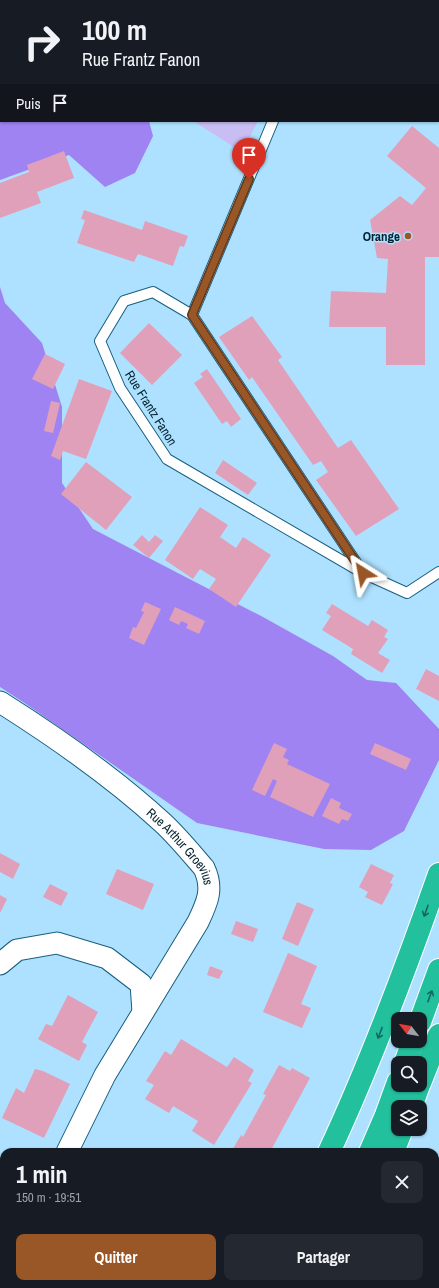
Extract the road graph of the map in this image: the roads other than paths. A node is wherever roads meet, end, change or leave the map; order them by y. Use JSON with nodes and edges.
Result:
{"nodes":[{"id":1,"x":273,"y":122,"type":"edge"},
{"id":2,"x":192,"y":315,"type":"junction"},
{"id":3,"x":439,"y":572,"type":"edge"},
{"id":4,"x":363,"y":573,"type":"junction"},
{"id":5,"x":0,"y":702,"type":"edge"},
{"id":6,"x":439,"y":874,"type":"edge"},
{"id":7,"x":0,"y":964,"type":"edge"},
{"id":8,"x":439,"y":970,"type":"edge"},
{"id":9,"x":143,"y":1012,"type":"junction"},
{"id":10,"x":424,"y":1012,"type":"edge"},
{"id":11,"x":439,"y":1035,"type":"edge"},
{"id":12,"x":427,"y":1066,"type":"edge"},
{"id":13,"x":394,"y":1092,"type":"edge"},
{"id":14,"x":399,"y":1136,"type":"edge"},
{"id":15,"x":69,"y":1148,"type":"edge"},
{"id":16,"x":331,"y":1148,"type":"edge"},
{"id":17,"x":372,"y":1148,"type":"edge"},
{"id":18,"x":395,"y":1148,"type":"edge"}],
"edges":[{"from":1,"to":2,"type":"lane"},
{"from":2,"to":4,"type":"lane","name":"Rue Frantz Fanon"},
{"from":2,"to":4,"type":"lane","name":"Rue Frantz Fanon"},
{"from":3,"to":4,"type":"lane","name":"Rue Frantz Fanon"},
{"from":5,"to":9,"type":"street","name":"Rue Arthur Groevius"},
{"from":6,"to":16,"type":"highway","one_way":true},
{"from":7,"to":9,"type":"street"},
{"from":10,"to":8,"type":"highway","one_way":true},
{"from":9,"to":15,"type":"street","name":"Rue Arthur Groevius"},
{"from":11,"to":12,"type":"highway"},
{"from":13,"to":17,"type":"highway"},
{"from":14,"to":18,"type":"highway"}]}
